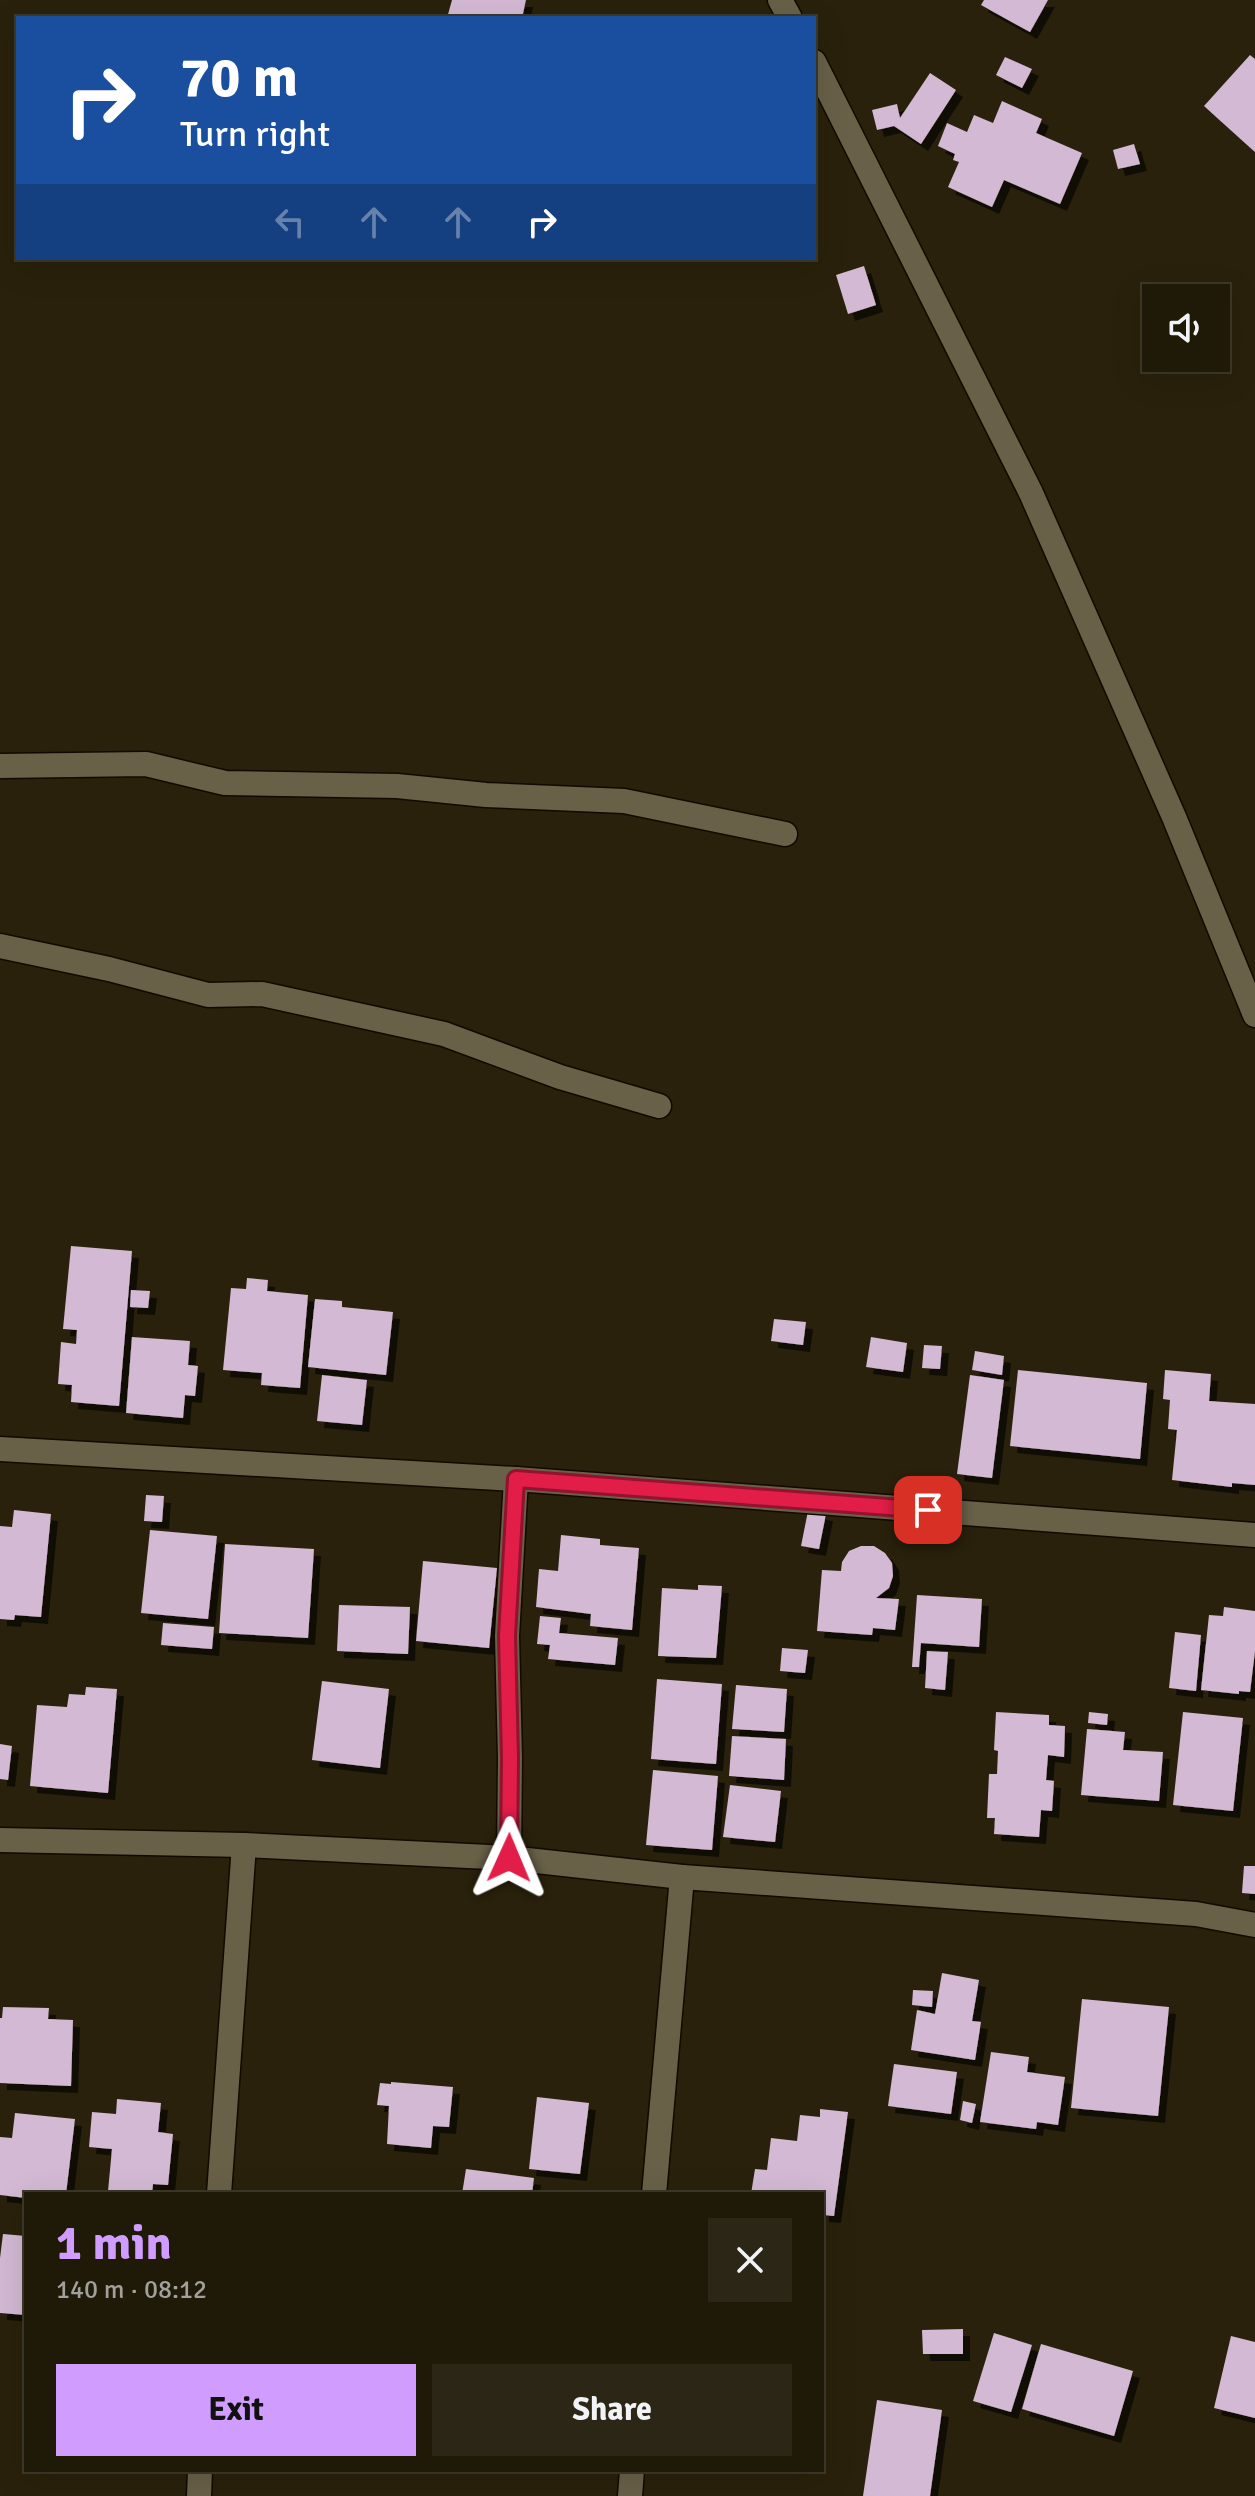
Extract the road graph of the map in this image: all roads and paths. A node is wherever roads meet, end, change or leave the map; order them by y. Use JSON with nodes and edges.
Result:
{"nodes":[{"id":1,"x":816,"y":66,"type":"edge"},
{"id":2,"x":0,"y":766,"type":"edge"},
{"id":3,"x":785,"y":834,"type":"dead end"},
{"id":4,"x":0,"y":946,"type":"edge"},
{"id":5,"x":1255,"y":1015,"type":"edge"},
{"id":6,"x":659,"y":1106,"type":"dead end"},
{"id":7,"x":0,"y":1449,"type":"edge"},
{"id":8,"x":516,"y":1479,"type":"junction"},
{"id":9,"x":1255,"y":1535,"type":"edge"},
{"id":10,"x":0,"y":1840,"type":"edge"},
{"id":11,"x":244,"y":1845,"type":"junction"},
{"id":12,"x":509,"y":1858,"type":"junction"},
{"id":13,"x":682,"y":1877,"type":"junction"},
{"id":14,"x":1255,"y":1925,"type":"edge"},
{"id":15,"x":219,"y":2192,"type":"edge"},
{"id":16,"x":654,"y":2192,"type":"edge"},
{"id":17,"x":200,"y":2472,"type":"edge"},
{"id":18,"x":632,"y":2472,"type":"edge"},
{"id":19,"x":199,"y":2496,"type":"edge"},
{"id":20,"x":630,"y":2496,"type":"edge"}],
"edges":[{"from":1,"to":5,"type":"street"},
{"from":2,"to":3,"type":"street"},
{"from":4,"to":6,"type":"street"},
{"from":7,"to":8,"type":"street"},
{"from":8,"to":9,"type":"street"},
{"from":8,"to":12,"type":"street"},
{"from":10,"to":11,"type":"street"},
{"from":11,"to":12,"type":"street"},
{"from":11,"to":15,"type":"street"},
{"from":12,"to":13,"type":"street"},
{"from":13,"to":14,"type":"street"},
{"from":13,"to":16,"type":"street"},
{"from":17,"to":19,"type":"street"},
{"from":18,"to":20,"type":"street"}]}
